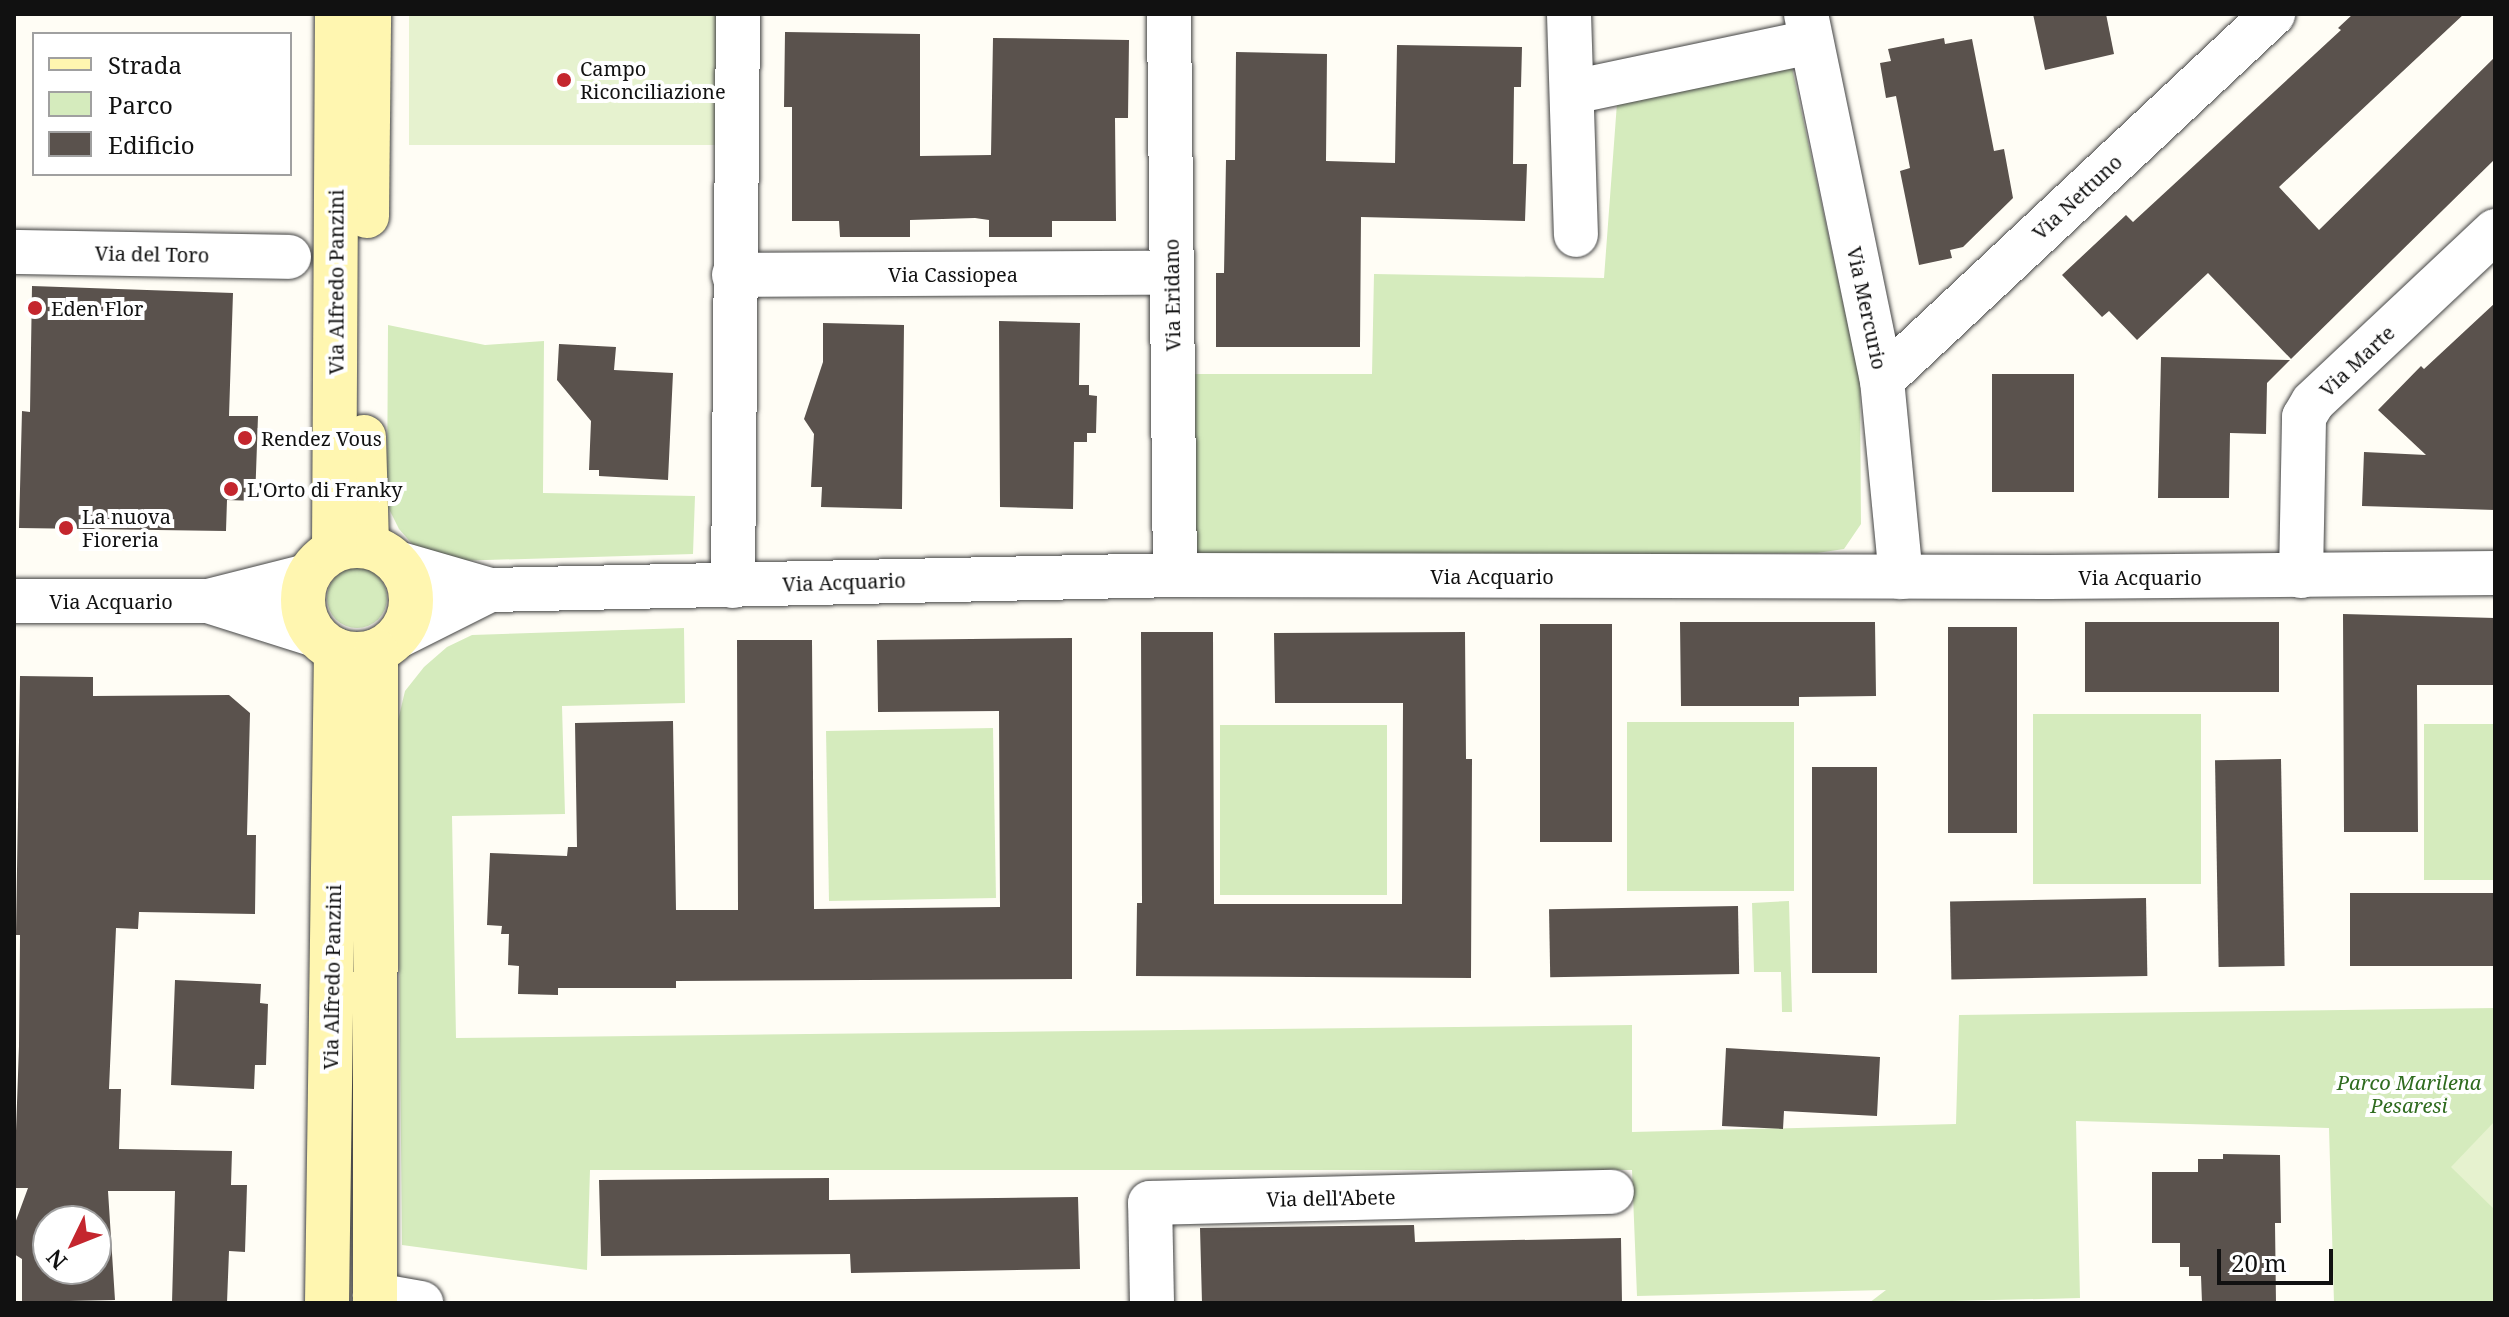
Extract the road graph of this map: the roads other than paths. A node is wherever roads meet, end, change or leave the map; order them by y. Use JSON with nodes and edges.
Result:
{"nodes":[{"id":1,"x":337,"y":14,"type":"edge"},
{"id":2,"x":369,"y":14,"type":"edge"},
{"id":3,"x":738,"y":14,"type":"edge"},
{"id":4,"x":1169,"y":14,"type":"edge"},
{"id":5,"x":1569,"y":14,"type":"edge"},
{"id":6,"x":2273,"y":14,"type":"edge"},
{"id":7,"x":1809,"y":28,"type":"edge"},
{"id":8,"x":1573,"y":92,"type":"junction"},
{"id":9,"x":2495,"y":231,"type":"edge"},
{"id":10,"x":1576,"y":235,"type":"dead end"},
{"id":11,"x":14,"y":252,"type":"edge"},
{"id":12,"x":289,"y":257,"type":"dead end"},
{"id":13,"x":1171,"y":273,"type":"junction"},
{"id":14,"x":734,"y":275,"type":"junction"},
{"id":15,"x":1882,"y":380,"type":"junction"},
{"id":16,"x":352,"y":559,"type":"junction"},
{"id":17,"x":2495,"y":573,"type":"edge"},
{"id":18,"x":1175,"y":575,"type":"junction"},
{"id":19,"x":2301,"y":576,"type":"junction"},
{"id":20,"x":1901,"y":577,"type":"junction"},
{"id":21,"x":733,"y":586,"type":"junction"},
{"id":22,"x":490,"y":590,"type":"junction"},
{"id":23,"x":14,"y":601,"type":"edge"},
{"id":24,"x":208,"y":601,"type":"junction"},
{"id":25,"x":356,"y":643,"type":"junction"},
{"id":26,"x":1612,"y":1192,"type":"dead end"},
{"id":27,"x":375,"y":1299,"type":"edge"},
{"id":28,"x":327,"y":1303,"type":"edge"},
{"id":29,"x":421,"y":1303,"type":"edge"},
{"id":30,"x":1152,"y":1303,"type":"edge"}],
"edges":[{"from":1,"to":16,"type":"main road","name":"Via Alfredo Panzini"},
{"from":2,"to":16,"type":"main road","name":"Via Alfredo Panzini"},
{"from":3,"to":14,"type":"street"},
{"from":4,"to":13,"type":"street","name":"Via Eridano"},
{"from":5,"to":8,"type":"street"},
{"from":6,"to":15,"type":"street","name":"Via Nettuno"},
{"from":7,"to":8,"type":"street","name":"Via Mercurio"},
{"from":7,"to":15,"type":"street","name":"Via Mercurio"},
{"from":8,"to":10,"type":"street"},
{"from":9,"to":19,"type":"street","name":"Via Marte"},
{"from":11,"to":12,"type":"street","name":"Via del Toro"},
{"from":13,"to":14,"type":"street","name":"Via Cassiopea"},
{"from":13,"to":18,"type":"street","name":"Via Eridano"},
{"from":14,"to":21,"type":"street"},
{"from":15,"to":20,"type":"street","name":"Via Mercurio"},
{"from":16,"to":22,"type":"street","name":"Via Acquario"},
{"from":16,"to":24,"type":"street","name":"Via Acquario"},
{"from":16,"to":25,"type":"main road","name":"Via Alfredo Panzini"},
{"from":16,"to":25,"type":"main road","name":"Via Alfredo Panzini"},
{"from":17,"to":19,"type":"street","name":"Via Acquario"},
{"from":18,"to":20,"type":"street","name":"Via Acquario"},
{"from":18,"to":21,"type":"street","name":"Via Acquario"},
{"from":19,"to":20,"type":"street","name":"Via Acquario"},
{"from":21,"to":22,"type":"street","name":"Via Acquario"},
{"from":22,"to":25,"type":"street","name":"Via Acquario"},
{"from":23,"to":24,"type":"street","name":"Via Acquario"},
{"from":24,"to":25,"type":"street","name":"Via Acquario"},
{"from":25,"to":27,"type":"main road","name":"Via Alfredo Panzini"},
{"from":25,"to":28,"type":"main road","name":"Via Alfredo Panzini"},
{"from":26,"to":30,"type":"street","name":"Via dell'Abete"},
{"from":27,"to":29,"type":"street"}]}
